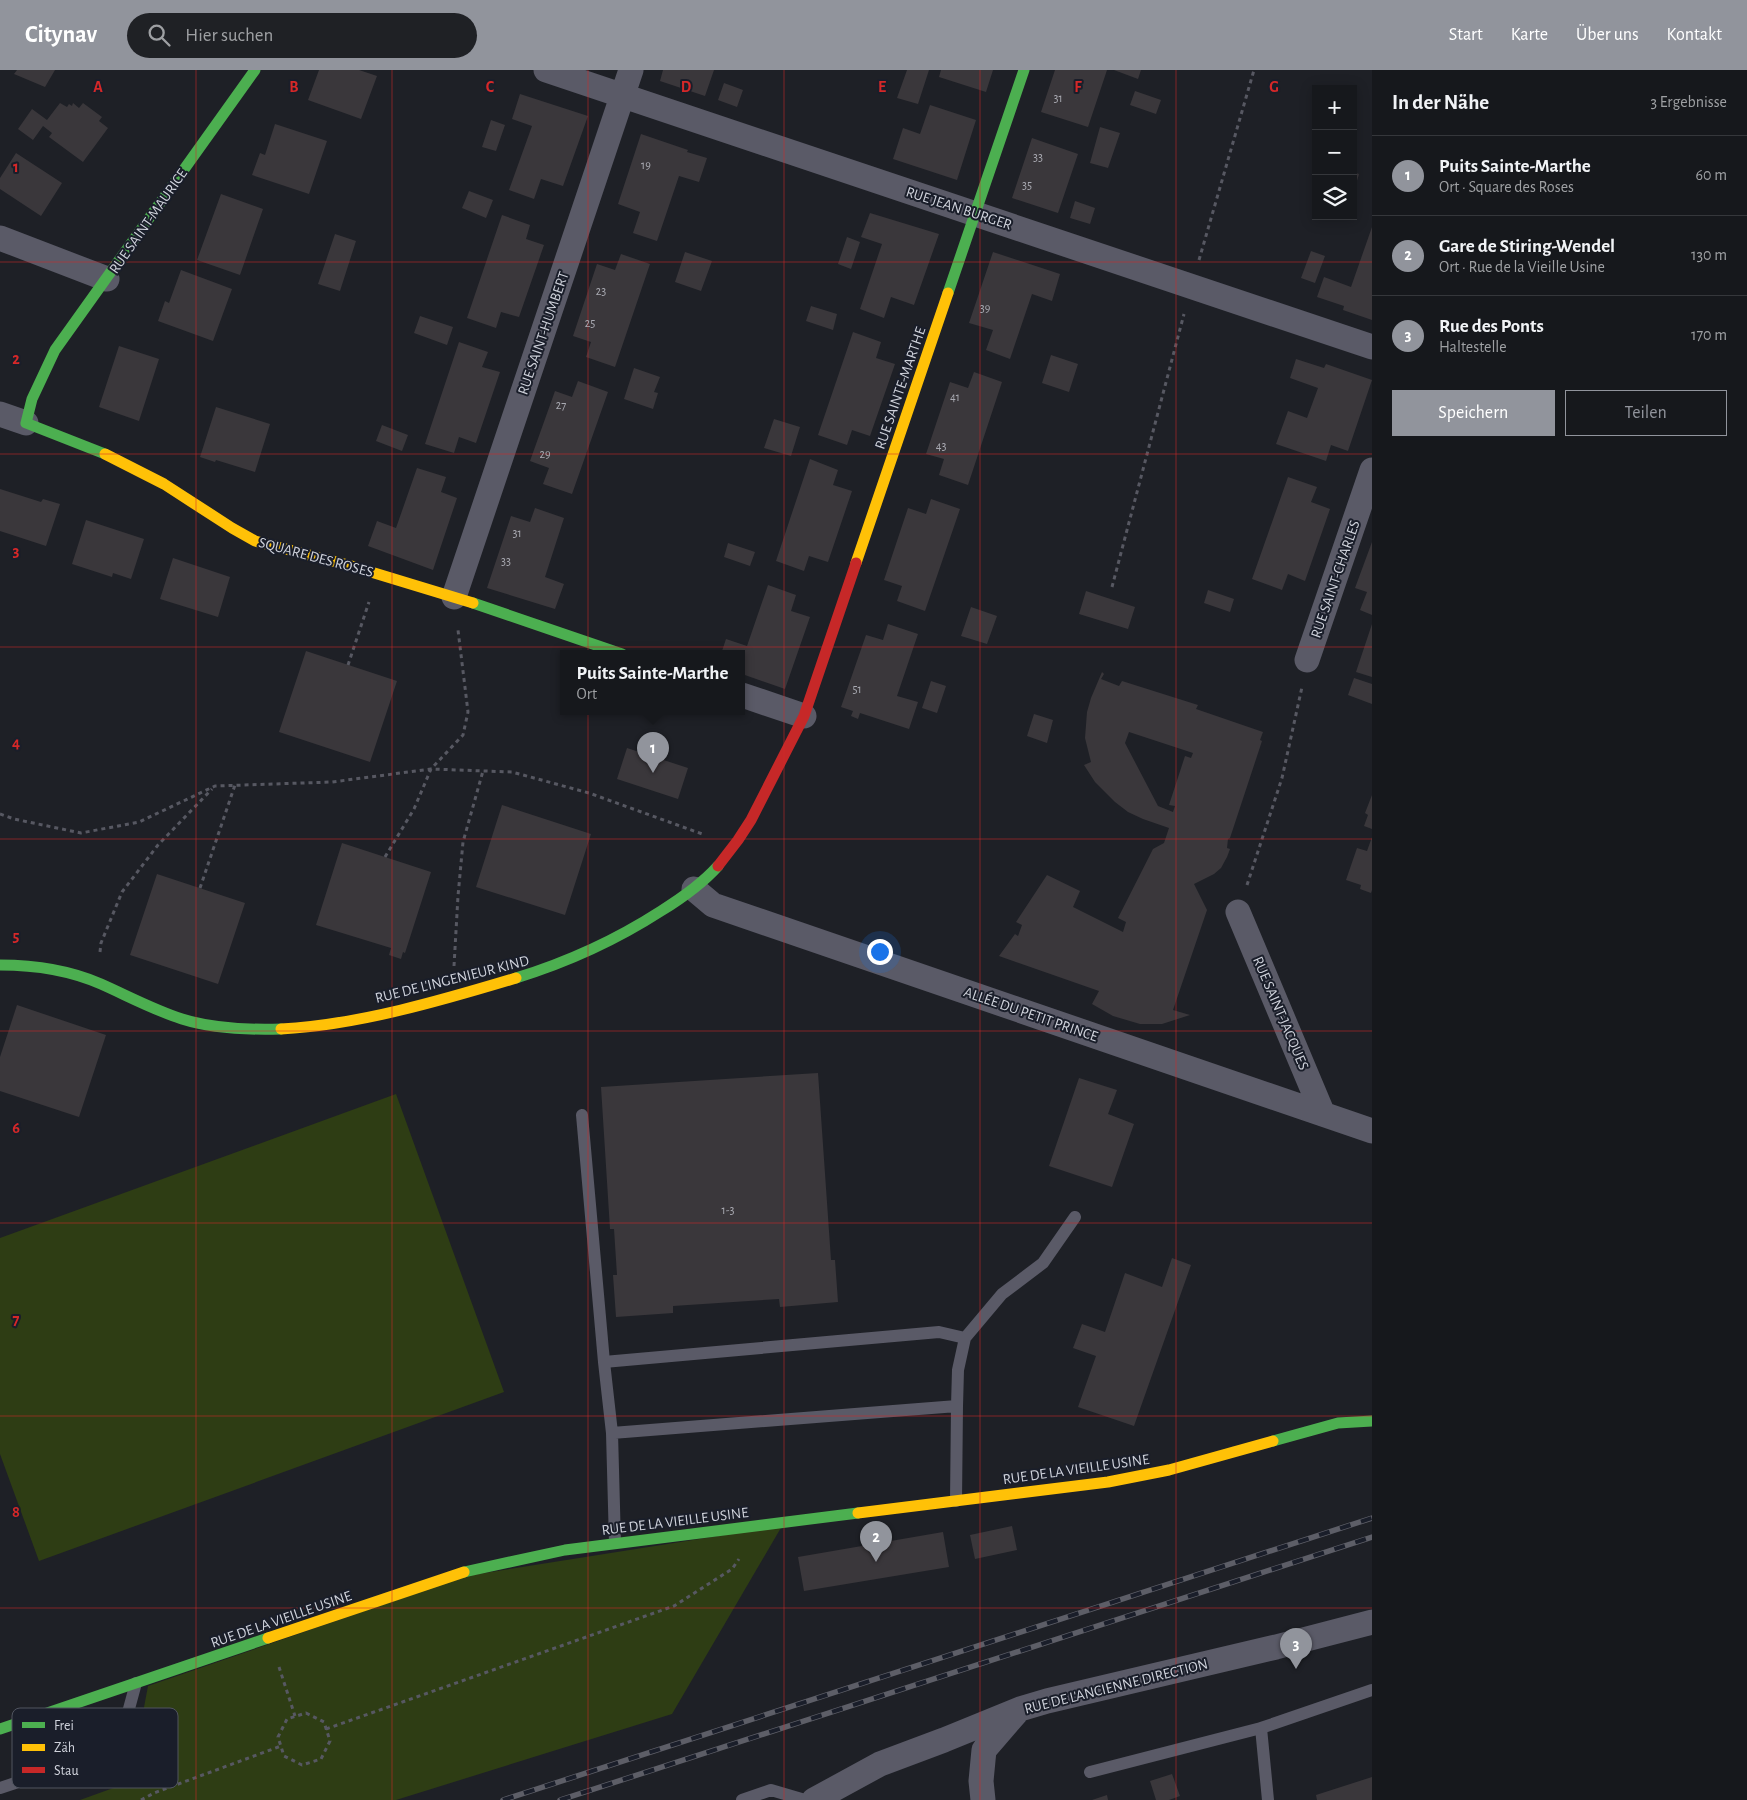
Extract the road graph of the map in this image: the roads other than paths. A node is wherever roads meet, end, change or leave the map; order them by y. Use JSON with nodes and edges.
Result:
{"nodes":[{"id":1,"x":255,"y":70,"type":"edge"},
{"id":2,"x":546,"y":70,"type":"edge"},
{"id":3,"x":631,"y":70,"type":"edge"},
{"id":4,"x":1024,"y":70,"type":"edge"},
{"id":5,"x":622,"y":96,"type":"junction"},
{"id":6,"x":975,"y":213,"type":"junction"},
{"id":7,"x":0,"y":238,"type":"edge"},
{"id":8,"x":107,"y":279,"type":"junction"},
{"id":9,"x":1372,"y":347,"type":"edge"},
{"id":10,"x":0,"y":414,"type":"edge"},
{"id":11,"x":26,"y":423,"type":"junction"},
{"id":12,"x":1372,"y":470,"type":"edge"},
{"id":13,"x":454,"y":597,"type":"junction"},
{"id":14,"x":610,"y":650,"type":"edge"},
{"id":15,"x":1307,"y":660,"type":"road end"},
{"id":16,"x":745,"y":696,"type":"edge"},
{"id":17,"x":804,"y":716,"type":"junction"},
{"id":18,"x":694,"y":889,"type":"junction"},
{"id":19,"x":1238,"y":912,"type":"road end"},
{"id":20,"x":0,"y":965,"type":"edge"},
{"id":21,"x":1323,"y":1114,"type":"junction"},
{"id":22,"x":582,"y":1115,"type":"dead end"},
{"id":23,"x":1372,"y":1131,"type":"edge"},
{"id":24,"x":1075,"y":1217,"type":"dead end"},
{"id":25,"x":965,"y":1338,"type":"junction"},
{"id":26,"x":604,"y":1362,"type":"junction"},
{"id":27,"x":957,"y":1406,"type":"junction"},
{"id":28,"x":1372,"y":1421,"type":"edge"},
{"id":29,"x":612,"y":1433,"type":"junction"},
{"id":30,"x":956,"y":1501,"type":"junction"},
{"id":31,"x":615,"y":1543,"type":"junction"},
{"id":32,"x":1372,"y":1622,"type":"edge"},
{"id":33,"x":136,"y":1683,"type":"junction"},
{"id":34,"x":1372,"y":1690,"type":"edge"},
{"id":35,"x":62,"y":1708,"type":"edge"},
{"id":36,"x":129,"y":1708,"type":"edge"},
{"id":37,"x":1020,"y":1709,"type":"junction"},
{"id":38,"x":12,"y":1725,"type":"edge"},
{"id":39,"x":1262,"y":1728,"type":"junction"},
{"id":40,"x":0,"y":1729,"type":"edge"},
{"id":41,"x":1090,"y":1772,"type":"dead end"},
{"id":42,"x":12,"y":1784,"type":"edge"},
{"id":43,"x":0,"y":1788,"type":"edge"},
{"id":44,"x":742,"y":1800,"type":"edge"},
{"id":45,"x":805,"y":1800,"type":"edge"},
{"id":46,"x":814,"y":1800,"type":"edge"},
{"id":47,"x":983,"y":1800,"type":"edge"},
{"id":48,"x":1268,"y":1800,"type":"edge"}],
"edges":[{"from":1,"to":8,"type":"street","name":"RUE SAINT-MAURICE"},
{"from":2,"to":5,"type":"street","name":"RUE JEAN BURGER"},
{"from":3,"to":5,"type":"street","name":"RUE SAINT-HUMBERT"},
{"from":4,"to":6,"type":"street","name":"RUE SAINTE-MARTHE"},
{"from":5,"to":6,"type":"street","name":"RUE JEAN BURGER"},
{"from":5,"to":13,"type":"street","name":"RUE SAINT-HUMBERT"},
{"from":6,"to":9,"type":"street","name":"RUE JEAN BURGER"},
{"from":6,"to":17,"type":"street","name":"RUE SAINTE-MARTHE"},
{"from":7,"to":8,"type":"street","name":"RUE SAINT-MAURICE"},
{"from":8,"to":11,"type":"street"},
{"from":10,"to":11,"type":"street","name":"SQUARE DES ROSES"},
{"from":11,"to":13,"type":"street","name":"SQUARE DES ROSES"},
{"from":12,"to":15,"type":"street","name":"RUE SAINT-CHARLES"},
{"from":13,"to":14,"type":"street","name":"SQUARE DES ROSES"},
{"from":16,"to":17,"type":"street"},
{"from":17,"to":18,"type":"street","name":"RUE DE L'INGENIEUR KIND"},
{"from":18,"to":20,"type":"street","name":"RUE DE L'INGENIEUR KIND"},
{"from":18,"to":21,"type":"street","name":"ALLÉE DU PETIT PRINCE"},
{"from":19,"to":21,"type":"street","name":"RUE SAINT-JACQUES"},
{"from":21,"to":23,"type":"street","name":"ALLÉE DU PETIT PRINCE"},
{"from":22,"to":26,"type":"lane"},
{"from":24,"to":25,"type":"lane"},
{"from":25,"to":26,"type":"lane"},
{"from":25,"to":27,"type":"lane"},
{"from":26,"to":29,"type":"lane"},
{"from":27,"to":29,"type":"lane"},
{"from":27,"to":30,"type":"lane"},
{"from":28,"to":30,"type":"street","name":"RUE DE LA VIEILLE USINE"},
{"from":29,"to":31,"type":"lane"},
{"from":30,"to":31,"type":"street","name":"RUE DE LA VIEILLE USINE"},
{"from":31,"to":33,"type":"street","name":"RUE DE LA VIEILLE USINE"},
{"from":32,"to":37,"type":"street","name":"RUE DE L'ANCIENNE DIRECTION"},
{"from":33,"to":35,"type":"street","name":"RUE DE LA VIEILLE USINE"},
{"from":33,"to":36,"type":"lane"},
{"from":34,"to":39,"type":"lane"},
{"from":37,"to":46,"type":"street","name":"RUE DE L'ANCIENNE DIRECTION"},
{"from":37,"to":47,"type":"street"},
{"from":38,"to":40,"type":"street","name":"RUE DE LA VIEILLE USINE"},
{"from":39,"to":41,"type":"lane"},
{"from":39,"to":48,"type":"lane"},
{"from":42,"to":43,"type":"lane"},
{"from":44,"to":45,"type":"lane"}]}
